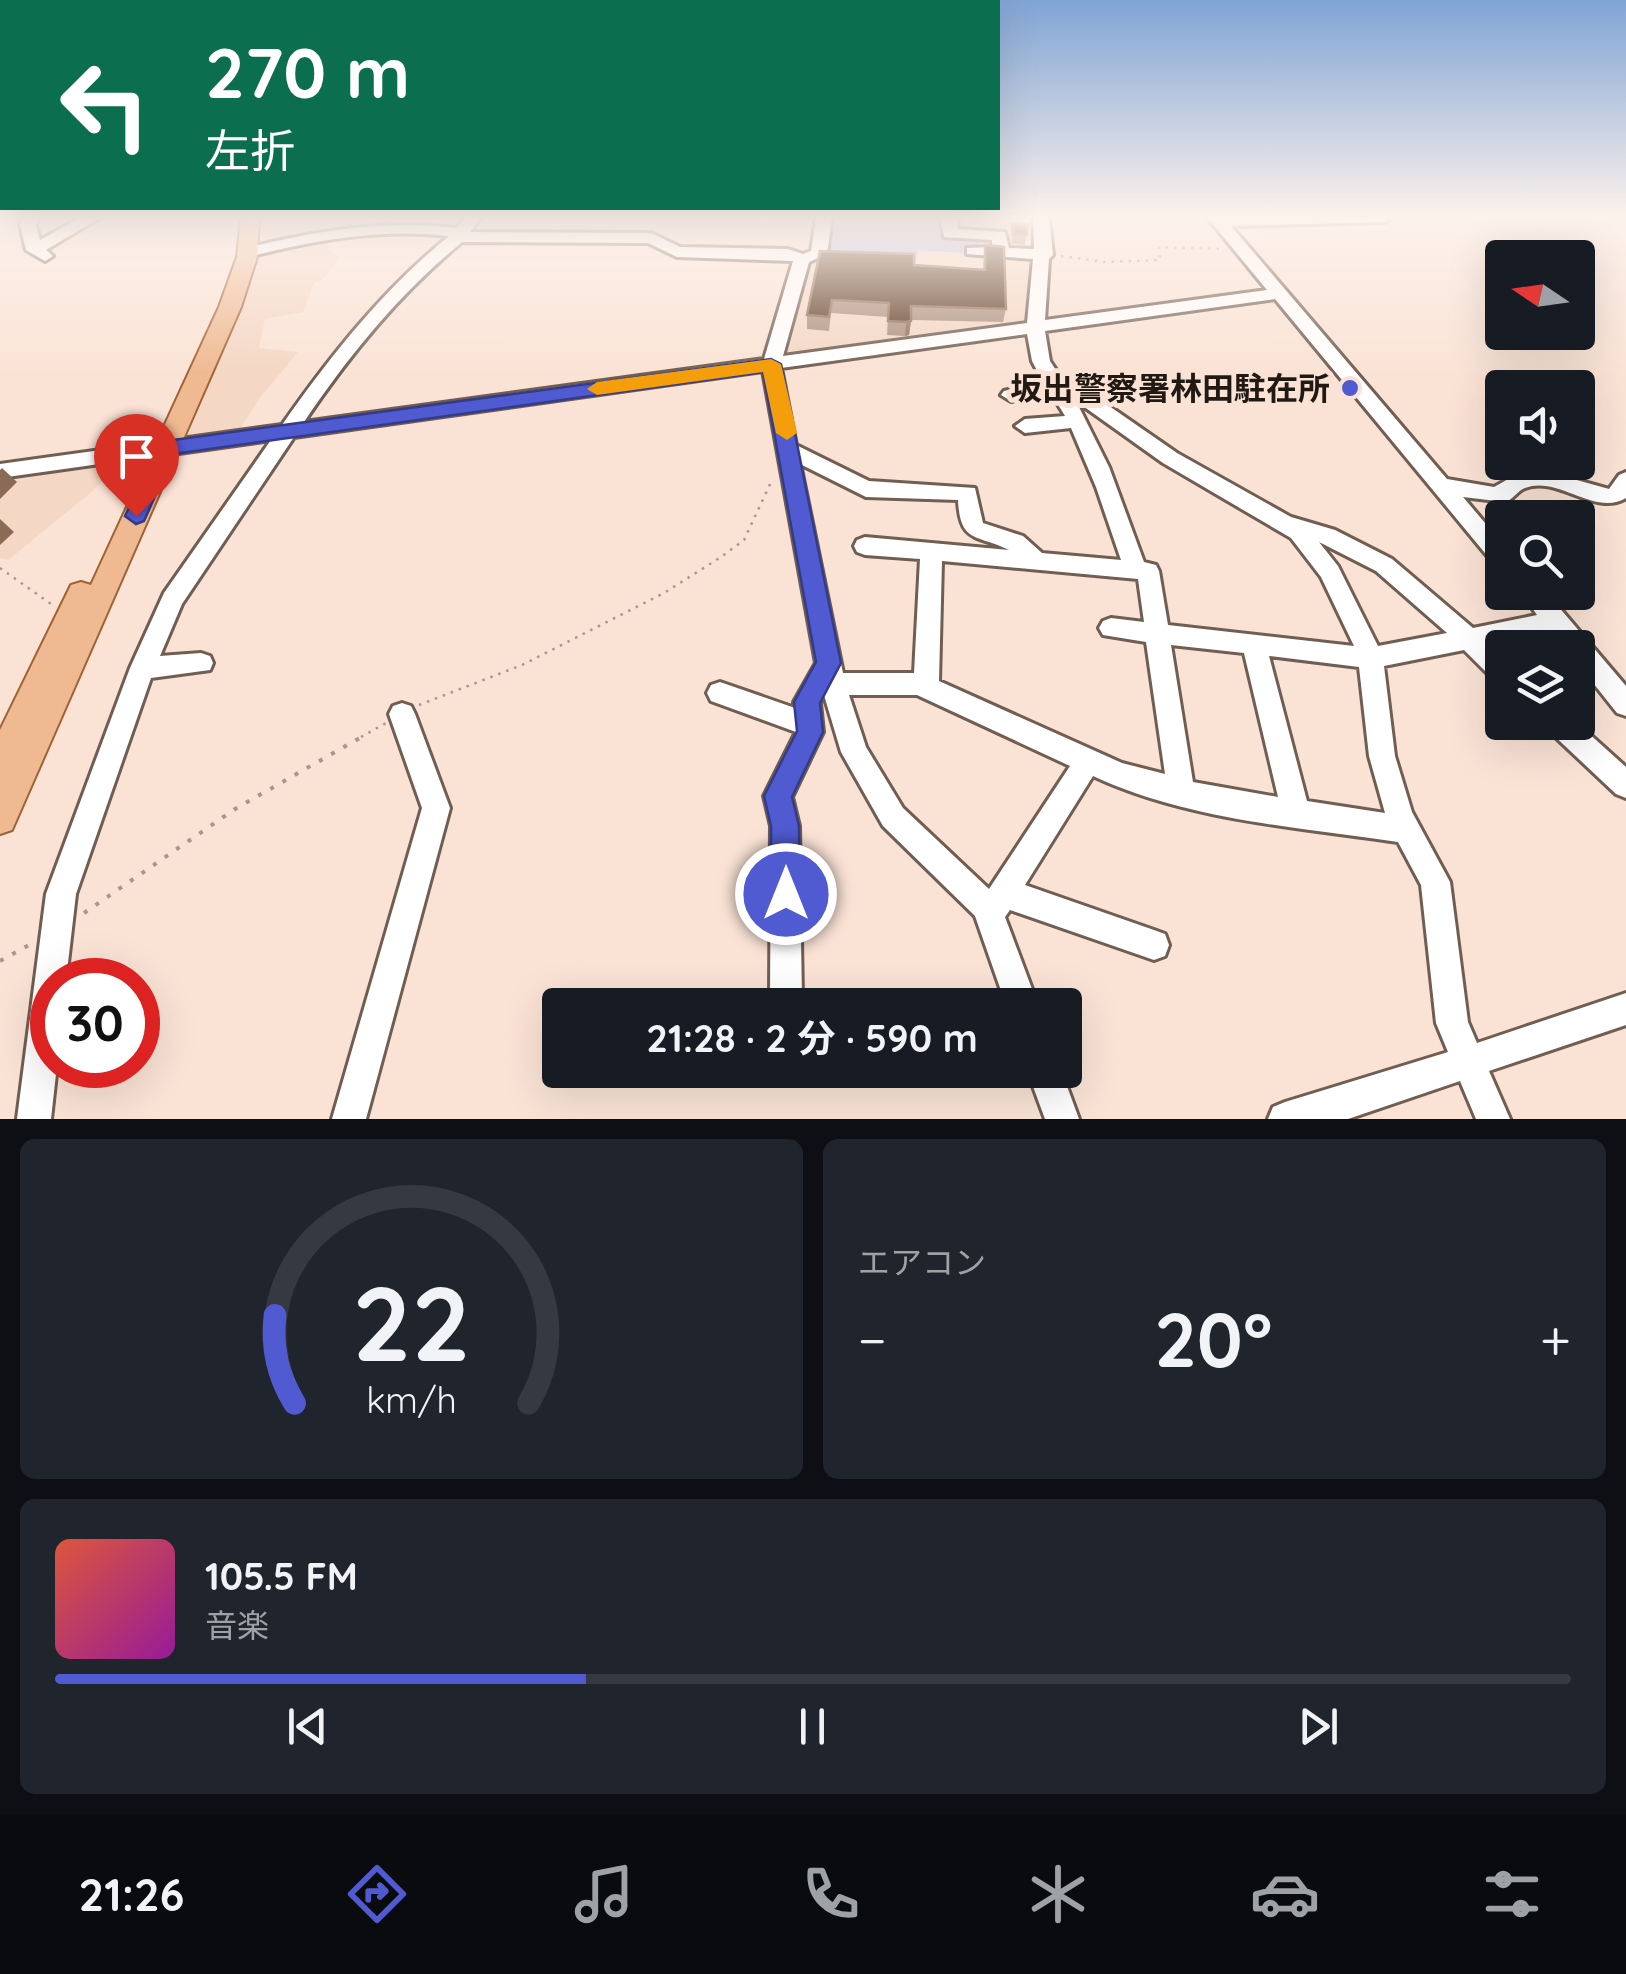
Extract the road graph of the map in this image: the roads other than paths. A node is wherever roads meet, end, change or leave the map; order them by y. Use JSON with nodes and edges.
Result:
{"nodes":[{"id":1,"x":224,"y":269,"type":"edge"},
{"id":2,"x":242,"y":269,"type":"edge"},
{"id":3,"x":419,"y":269,"type":"edge"},
{"id":4,"x":799,"y":269,"type":"edge"},
{"id":5,"x":1043,"y":269,"type":"edge"},
{"id":6,"x":1261,"y":269,"type":"edge"},
{"id":7,"x":1281,"y":292,"type":"junction"},
{"id":8,"x":1036,"y":328,"type":"junction"},
{"id":9,"x":771,"y":364,"type":"junction"},
{"id":10,"x":1059,"y":389,"type":"junction"},
{"id":11,"x":1011,"y":396,"type":"dead end"},
{"id":12,"x":1077,"y":421,"type":"junction"},
{"id":13,"x":1026,"y":426,"type":"dead end"},
{"id":14,"x":286,"y":430,"type":"junction"},
{"id":15,"x":157,"y":450,"type":"junction"},
{"id":16,"x":790,"y":450,"type":"junction"},
{"id":17,"x":0,"y":471,"type":"edge"},
{"id":18,"x":1626,"y":480,"type":"edge"},
{"id":19,"x":1442,"y":484,"type":"junction"},
{"id":20,"x":1284,"y":523,"type":"junction"},
{"id":21,"x":1485,"y":537,"type":"edge"},
{"id":22,"x":865,"y":546,"type":"dead end"},
{"id":23,"x":931,"y":554,"type":"junction"},
{"id":24,"x":1039,"y":563,"type":"junction"},
{"id":25,"x":1135,"y":570,"type":"junction"},
{"id":26,"x":1547,"y":610,"type":"edge"},
{"id":27,"x":1555,"y":620,"type":"junction"},
{"id":28,"x":1111,"y":628,"type":"dead end"},
{"id":29,"x":1157,"y":633,"type":"junction"},
{"id":30,"x":1469,"y":638,"type":"junction"},
{"id":31,"x":1254,"y":644,"type":"junction"},
{"id":32,"x":1485,"y":654,"type":"edge"},
{"id":33,"x":1370,"y":658,"type":"junction"},
{"id":34,"x":202,"y":664,"type":"dead end"},
{"id":35,"x":142,"y":668,"type":"junction"},
{"id":36,"x":831,"y":674,"type":"junction"},
{"id":37,"x":926,"y":687,"type":"junction"},
{"id":38,"x":720,"y":693,"type":"dead end"},
{"id":39,"x":1622,"y":693,"type":"edge"},
{"id":40,"x":402,"y":714,"type":"dead end"},
{"id":41,"x":11,"y":721,"type":"edge"},
{"id":42,"x":809,"y":724,"type":"junction"},
{"id":43,"x":1576,"y":740,"type":"edge"},
{"id":44,"x":1088,"y":761,"type":"junction"},
{"id":45,"x":0,"y":764,"type":"edge"},
{"id":46,"x":1626,"y":786,"type":"edge"},
{"id":47,"x":1181,"y":793,"type":"junction"},
{"id":48,"x":1296,"y":814,"type":"junction"},
{"id":49,"x":0,"y":818,"type":"edge"},
{"id":50,"x":1409,"y":830,"type":"junction"},
{"id":51,"x":997,"y":903,"type":"junction"},
{"id":52,"x":1154,"y":944,"type":"dead end"},
{"id":53,"x":786,"y":988,"type":"edge"},
{"id":54,"x":1018,"y":988,"type":"edge"},
{"id":55,"x":1626,"y":1009,"type":"edge"},
{"id":56,"x":1467,"y":1063,"type":"junction"},
{"id":57,"x":1051,"y":1088,"type":"edge"},
{"id":58,"x":34,"y":1119,"type":"edge"},
{"id":59,"x":349,"y":1119,"type":"edge"},
{"id":60,"x":1062,"y":1119,"type":"edge"},
{"id":61,"x":1285,"y":1119,"type":"edge"},
{"id":62,"x":1493,"y":1119,"type":"edge"}],
"edges":[{"from":1,"to":15,"type":"main road"},
{"from":2,"to":15,"type":"main road"},
{"from":3,"to":14,"type":"street"},
{"from":4,"to":9,"type":"street"},
{"from":5,"to":8,"type":"street"},
{"from":6,"to":7,"type":"street"},
{"from":7,"to":8,"type":"street"},
{"from":7,"to":19,"type":"street"},
{"from":8,"to":9,"type":"street"},
{"from":8,"to":10,"type":"street"},
{"from":9,"to":14,"type":"street"},
{"from":9,"to":16,"type":"street"},
{"from":10,"to":11,"type":"street"},
{"from":10,"to":12,"type":"street"},
{"from":10,"to":20,"type":"street"},
{"from":12,"to":13,"type":"street"},
{"from":12,"to":25,"type":"street"},
{"from":14,"to":15,"type":"street"},
{"from":14,"to":35,"type":"street"},
{"from":15,"to":17,"type":"street"},
{"from":15,"to":41,"type":"main road"},
{"from":15,"to":49,"type":"main road"},
{"from":16,"to":24,"type":"street"},
{"from":16,"to":36,"type":"street"},
{"from":18,"to":19,"type":"street"},
{"from":19,"to":21,"type":"street"},
{"from":20,"to":30,"type":"street"},
{"from":20,"to":33,"type":"street"},
{"from":22,"to":23,"type":"street"},
{"from":23,"to":24,"type":"street"},
{"from":23,"to":37,"type":"street"},
{"from":24,"to":25,"type":"street"},
{"from":25,"to":29,"type":"street"},
{"from":26,"to":27,"type":"street"},
{"from":27,"to":30,"type":"street"},
{"from":27,"to":39,"type":"street"},
{"from":28,"to":29,"type":"street"},
{"from":29,"to":31,"type":"street"},
{"from":29,"to":47,"type":"street"},
{"from":30,"to":32,"type":"street"},
{"from":30,"to":33,"type":"street"},
{"from":31,"to":33,"type":"street"},
{"from":31,"to":48,"type":"street"},
{"from":33,"to":50,"type":"street"},
{"from":34,"to":35,"type":"street"},
{"from":35,"to":58,"type":"street"},
{"from":36,"to":37,"type":"street"},
{"from":36,"to":42,"type":"street"},
{"from":36,"to":51,"type":"street"},
{"from":37,"to":44,"type":"street"},
{"from":38,"to":42,"type":"street"},
{"from":40,"to":59,"type":"street"},
{"from":41,"to":45,"type":"main road"},
{"from":42,"to":53,"type":"street"},
{"from":43,"to":46,"type":"street"},
{"from":44,"to":47,"type":"street"},
{"from":44,"to":51,"type":"street"},
{"from":47,"to":48,"type":"street"},
{"from":48,"to":50,"type":"street"},
{"from":50,"to":56,"type":"street"},
{"from":51,"to":52,"type":"street"},
{"from":51,"to":54,"type":"street"},
{"from":55,"to":56,"type":"street"},
{"from":56,"to":61,"type":"street"},
{"from":56,"to":62,"type":"street"},
{"from":57,"to":60,"type":"street"}]}
